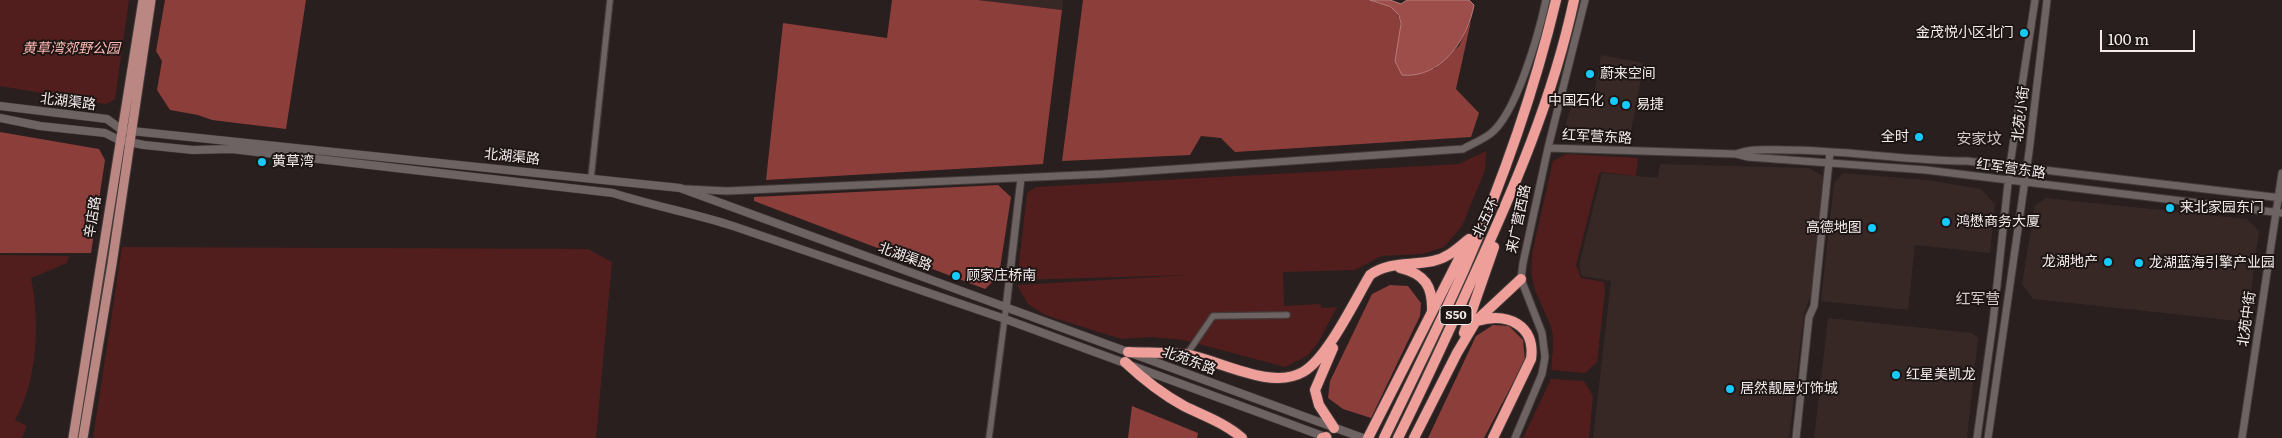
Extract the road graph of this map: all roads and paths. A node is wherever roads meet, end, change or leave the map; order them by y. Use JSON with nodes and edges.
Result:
{"nodes":[{"id":1,"x":143,"y":0,"type":"edge"},
{"id":2,"x":151,"y":0,"type":"edge"},
{"id":3,"x":610,"y":0,"type":"edge"},
{"id":4,"x":1546,"y":0,"type":"edge"},
{"id":5,"x":1556,"y":0,"type":"edge"},
{"id":6,"x":1574,"y":0,"type":"edge"},
{"id":7,"x":1585,"y":0,"type":"edge"},
{"id":8,"x":2034,"y":0,"type":"edge"},
{"id":9,"x":2047,"y":0,"type":"edge"},
{"id":10,"x":0,"y":106,"type":"edge"},
{"id":11,"x":0,"y":118,"type":"edge"},
{"id":12,"x":127,"y":130,"type":"junction"},
{"id":13,"x":119,"y":140,"type":"junction"},
{"id":14,"x":131,"y":142,"type":"junction"},
{"id":15,"x":1548,"y":148,"type":"junction"},
{"id":16,"x":1830,"y":152,"type":"junction"},
{"id":17,"x":1736,"y":154,"type":"junction"},
{"id":18,"x":1829,"y":162,"type":"junction"},
{"id":19,"x":2010,"y":165,"type":"junction"},
{"id":20,"x":2026,"y":168,"type":"junction"},
{"id":21,"x":2282,"y":173,"type":"edge"},
{"id":22,"x":591,"y":178,"type":"junction"},
{"id":23,"x":1021,"y":178,"type":"junction"},
{"id":24,"x":2008,"y":180,"type":"junction"},
{"id":25,"x":2024,"y":183,"type":"junction"},
{"id":26,"x":680,"y":188,"type":"junction"},
{"id":27,"x":1512,"y":192,"type":"junction"},
{"id":28,"x":2280,"y":197,"type":"edge"},
{"id":29,"x":2278,"y":213,"type":"edge"},
{"id":30,"x":1485,"y":217,"type":"junction"},
{"id":31,"x":1469,"y":239,"type":"junction"},
{"id":32,"x":1521,"y":279,"type":"junction"},
{"id":33,"x":1006,"y":308,"type":"junction"},
{"id":34,"x":1432,"y":312,"type":"junction"},
{"id":35,"x":1287,"y":315,"type":"dead end"},
{"id":36,"x":1005,"y":319,"type":"junction"},
{"id":37,"x":1476,"y":321,"type":"junction"},
{"id":38,"x":1189,"y":351,"type":"dead end"},
{"id":39,"x":1128,"y":352,"type":"junction"},
{"id":40,"x":1457,"y":352,"type":"junction"},
{"id":41,"x":1125,"y":362,"type":"junction"},
{"id":42,"x":1334,"y":428,"type":"junction"},
{"id":43,"x":73,"y":438,"type":"edge"},
{"id":44,"x":82,"y":438,"type":"edge"},
{"id":45,"x":988,"y":438,"type":"edge"},
{"id":46,"x":1242,"y":438,"type":"edge"},
{"id":47,"x":1325,"y":438,"type":"edge"},
{"id":48,"x":1363,"y":438,"type":"edge"},
{"id":49,"x":1368,"y":438,"type":"edge"},
{"id":50,"x":1384,"y":438,"type":"edge"},
{"id":51,"x":1398,"y":438,"type":"edge"},
{"id":52,"x":1414,"y":438,"type":"edge"},
{"id":53,"x":1493,"y":438,"type":"edge"},
{"id":54,"x":1515,"y":438,"type":"edge"},
{"id":55,"x":1796,"y":438,"type":"edge"},
{"id":56,"x":1977,"y":438,"type":"edge"},
{"id":57,"x":1988,"y":438,"type":"edge"},
{"id":58,"x":2242,"y":438,"type":"edge"}],
"edges":[{"from":1,"to":12,"type":"main road","name":"辛店路"},
{"from":2,"to":12,"type":"main road","name":"辛店路"},
{"from":3,"to":22,"type":"street"},
{"from":4,"to":23,"type":"street"},
{"from":5,"to":30,"type":"highway","name":"北五环","number":"S50"},
{"from":6,"to":27,"type":"highway","name":"北五环","number":"S50"},
{"from":7,"to":15,"type":"street","name":"来广营西路"},
{"from":8,"to":19,"type":"street","name":"北苑小街"},
{"from":9,"to":20,"type":"street","name":"北苑小街"},
{"from":10,"to":12,"type":"main road","name":"北湖渠路"},
{"from":11,"to":13,"type":"main road","name":"北湖渠路"},
{"from":12,"to":13,"type":"main road","name":"辛店路"},
{"from":12,"to":14,"type":"main road","name":"辛店路"},
{"from":12,"to":22,"type":"main road","name":"北湖渠路"},
{"from":13,"to":14,"type":"main road","name":"北湖渠路"},
{"from":13,"to":43,"type":"main road","name":"辛店路"},
{"from":14,"to":36,"type":"main road","name":"北湖渠路"},
{"from":14,"to":44,"type":"main road","name":"辛店路"},
{"from":15,"to":17,"type":"street","name":"红军营东路"},
{"from":15,"to":32,"type":"street","name":"来广营西路"},
{"from":16,"to":17,"type":"street","name":"红军营东路"},
{"from":16,"to":18,"type":"street"},
{"from":16,"to":19,"type":"street","name":"红军营东路"},
{"from":17,"to":18,"type":"street","name":"红军营东路"},
{"from":18,"to":24,"type":"street","name":"红军营东路"},
{"from":18,"to":55,"type":"street"},
{"from":19,"to":20,"type":"street","name":"红军营东路"},
{"from":19,"to":24,"type":"street","name":"北苑小街"},
{"from":20,"to":25,"type":"street","name":"北苑小街"},
{"from":20,"to":28,"type":"street","name":"红军营东路"},
{"from":21,"to":28,"type":"street","name":"北苑中街"},
{"from":22,"to":26,"type":"main road","name":"北湖渠路"},
{"from":23,"to":26,"type":"street"},
{"from":23,"to":33,"type":"street"},
{"from":24,"to":25,"type":"street","name":"红军营东路"},
{"from":24,"to":56,"type":"street","name":"北苑小街"},
{"from":25,"to":29,"type":"street","name":"红军营东路"},
{"from":25,"to":57,"type":"street","name":"北苑小街"},
{"from":26,"to":33,"type":"main road","name":"北湖渠路"},
{"from":27,"to":40,"type":"highway"},
{"from":27,"to":51,"type":"highway","name":"北五环","number":"S50"},
{"from":28,"to":29,"type":"street","name":"北苑中街"},
{"from":29,"to":58,"type":"street","name":"北苑中街"},
{"from":30,"to":31,"type":"highway"},
{"from":30,"to":50,"type":"highway","name":"北五环","number":"S50"},
{"from":31,"to":34,"type":"highway"},
{"from":31,"to":39,"type":"highway"},
{"from":32,"to":37,"type":"highway"},
{"from":32,"to":54,"type":"street"},
{"from":33,"to":36,"type":"street"},
{"from":33,"to":39,"type":"main road","name":"北苑东路"},
{"from":34,"to":42,"type":"highway"},
{"from":34,"to":49,"type":"highway"},
{"from":35,"to":38,"type":"street"},
{"from":36,"to":41,"type":"main road","name":"北苑东路"},
{"from":36,"to":45,"type":"street"},
{"from":37,"to":40,"type":"highway"},
{"from":37,"to":53,"type":"highway"},
{"from":39,"to":42,"type":"main road","name":"北苑东路"},
{"from":40,"to":52,"type":"highway"},
{"from":41,"to":46,"type":"highway"},
{"from":41,"to":47,"type":"main road","name":"北苑东路"},
{"from":42,"to":48,"type":"main road","name":"北苑东路"}]}
